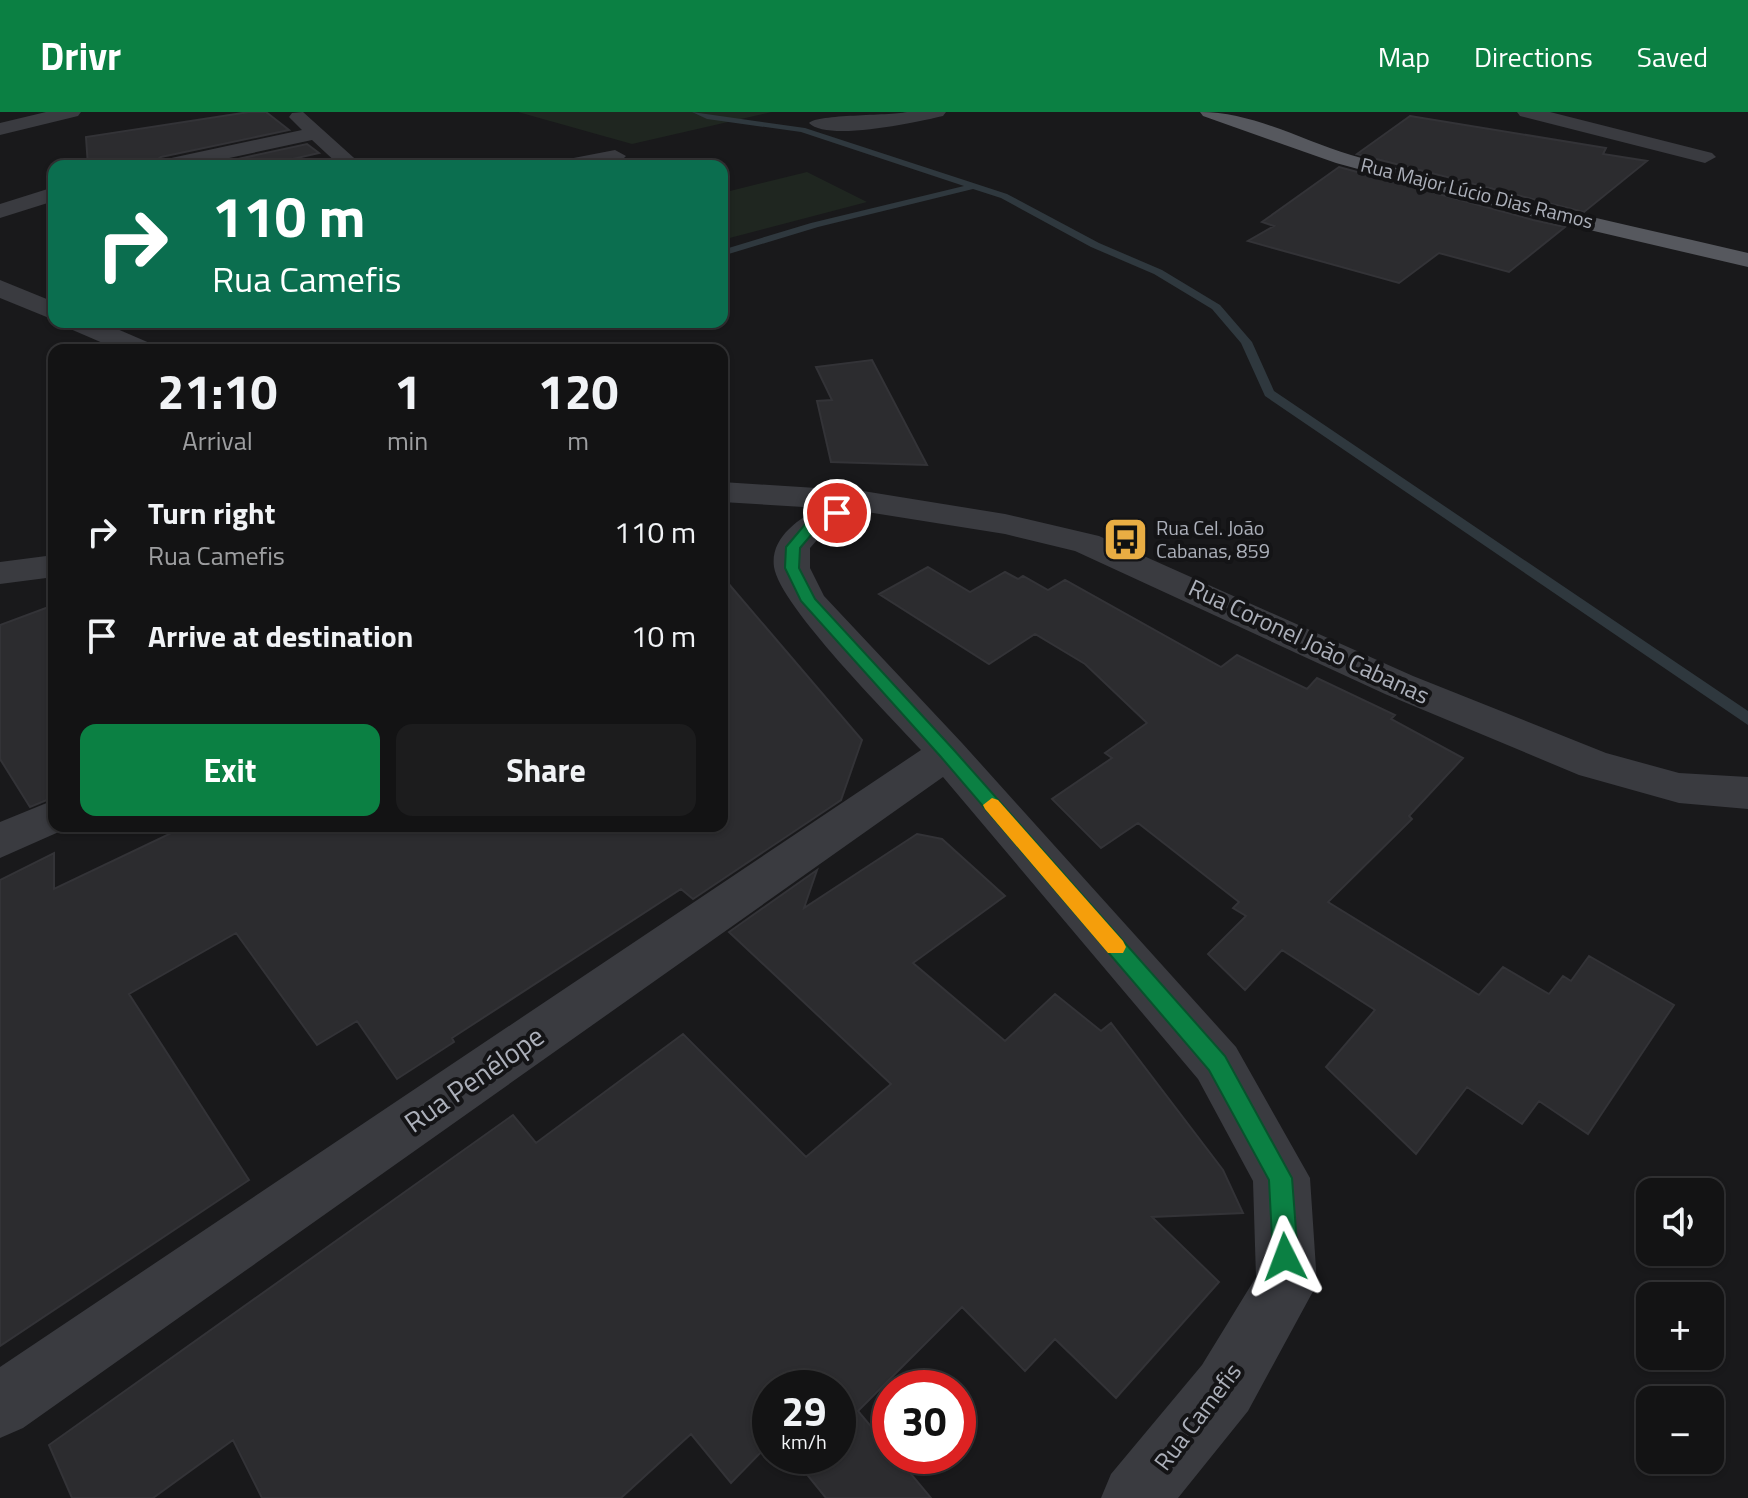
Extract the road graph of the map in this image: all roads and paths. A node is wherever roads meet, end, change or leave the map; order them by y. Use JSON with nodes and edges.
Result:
{"nodes":[{"id":1,"x":71,"y":112,"type":"edge"},
{"id":2,"x":936,"y":112,"type":"edge"},
{"id":3,"x":1210,"y":112,"type":"edge"},
{"id":4,"x":1527,"y":112,"type":"edge"},
{"id":5,"x":299,"y":117,"type":"dead end"},
{"id":6,"x":819,"y":123,"type":"dead end"},
{"id":7,"x":0,"y":129,"type":"edge"},
{"id":8,"x":314,"y":134,"type":"junction"},
{"id":9,"x":588,"y":144,"type":"dead end"},
{"id":10,"x":1705,"y":157,"type":"dead end"},
{"id":11,"x":190,"y":160,"type":"edge"},
{"id":12,"x":345,"y":160,"type":"edge"},
{"id":13,"x":617,"y":160,"type":"edge"},
{"id":14,"x":48,"y":196,"type":"edge"},
{"id":15,"x":0,"y":211,"type":"edge"},
{"id":16,"x":1748,"y":260,"type":"edge"},
{"id":17,"x":0,"y":288,"type":"edge"},
{"id":18,"x":48,"y":304,"type":"edge"},
{"id":19,"x":92,"y":328,"type":"edge"},
{"id":20,"x":128,"y":344,"type":"edge"},
{"id":21,"x":728,"y":492,"type":"edge"},
{"id":22,"x":863,"y":501,"type":"junction"},
{"id":23,"x":48,"y":567,"type":"edge"},
{"id":24,"x":0,"y":573,"type":"edge"},
{"id":25,"x":947,"y":753,"type":"junction"},
{"id":26,"x":1748,"y":793,"type":"edge"},
{"id":27,"x":48,"y":819,"type":"edge"},
{"id":28,"x":0,"y":841,"type":"edge"},
{"id":29,"x":0,"y":1405,"type":"edge"},
{"id":30,"x":1135,"y":1498,"type":"edge"}],
"edges":[{"from":1,"to":7,"type":"street"},
{"from":2,"to":6,"type":"street"},
{"from":3,"to":16,"type":"main road","name":"Rua Major Lúcio Dias Ramos"},
{"from":4,"to":10,"type":"street"},
{"from":5,"to":8,"type":"street"},
{"from":8,"to":11,"type":"street"},
{"from":8,"to":12,"type":"street"},
{"from":9,"to":13,"type":"street"},
{"from":14,"to":15,"type":"street"},
{"from":17,"to":18,"type":"street"},
{"from":19,"to":20,"type":"street"},
{"from":21,"to":22,"type":"street","name":"Rua Coronel João Cabanas"},
{"from":22,"to":25,"type":"street","name":"Rua Camefis"},
{"from":22,"to":26,"type":"street","name":"Rua Coronel João Cabanas"},
{"from":23,"to":24,"type":"street"},
{"from":25,"to":29,"type":"street","name":"Rua Penélope"},
{"from":25,"to":30,"type":"street","name":"Rua Camefis"},
{"from":27,"to":28,"type":"street"}]}
